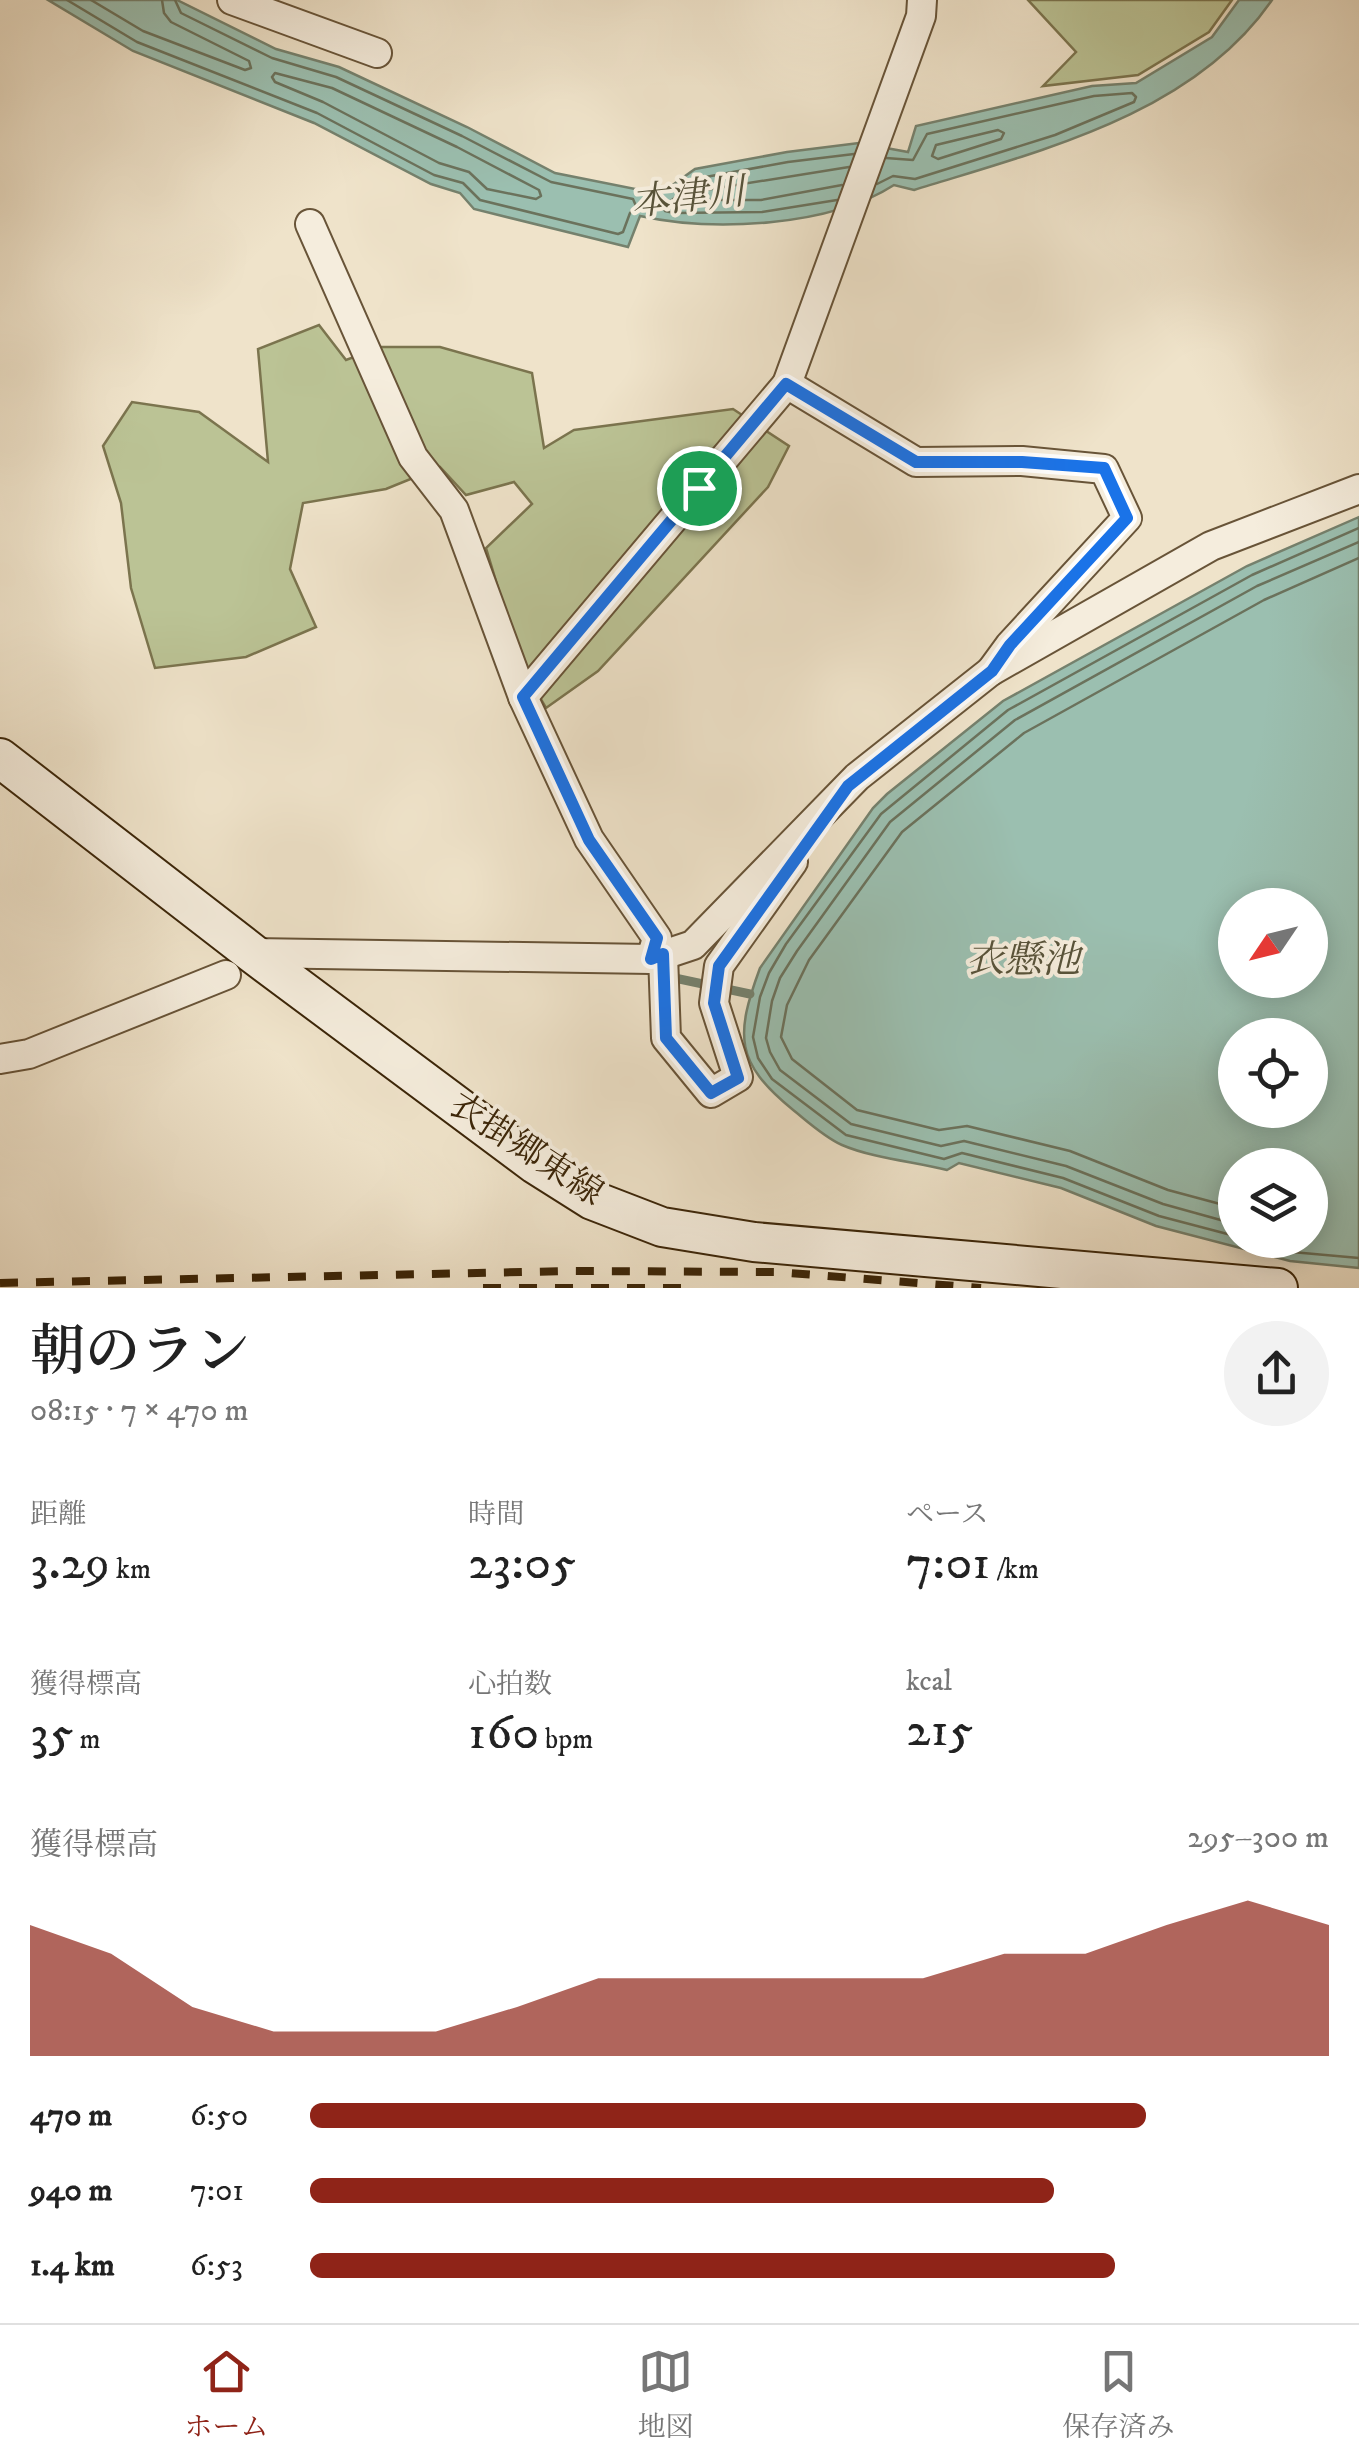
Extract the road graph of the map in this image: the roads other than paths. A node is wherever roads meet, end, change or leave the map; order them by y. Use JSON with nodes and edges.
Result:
{"nodes":[{"id":1,"x":232,"y":0,"type":"edge"},
{"id":2,"x":922,"y":0,"type":"edge"},
{"id":3,"x":377,"y":53,"type":"dead end"},
{"id":4,"x":310,"y":224,"type":"dead end"},
{"id":5,"x":786,"y":384,"type":"junction"},
{"id":6,"x":1359,"y":489,"type":"edge"},
{"id":7,"x":992,"y":671,"type":"junction"},
{"id":8,"x":523,"y":697,"type":"junction"},
{"id":9,"x":0,"y":758,"type":"edge"},
{"id":10,"x":848,"y":786,"type":"junction"},
{"id":11,"x":657,"y":957,"type":"junction"},
{"id":12,"x":239,"y":964,"type":"junction"},
{"id":13,"x":0,"y":1059,"type":"edge"},
{"id":14,"x":1278,"y":1288,"type":"edge"}],
"edges":[{"from":1,"to":3,"type":"street"},
{"from":2,"to":5,"type":"street"},
{"from":4,"to":8,"type":"street"},
{"from":5,"to":7,"type":"street"},
{"from":5,"to":8,"type":"street"},
{"from":6,"to":7,"type":"street"},
{"from":7,"to":10,"type":"street"},
{"from":8,"to":11,"type":"street"},
{"from":9,"to":12,"type":"main road","name":"衣掛郷東線"},
{"from":10,"to":11,"type":"street"},
{"from":10,"to":11,"type":"street"},
{"from":11,"to":12,"type":"street"},
{"from":12,"to":13,"type":"street"},
{"from":12,"to":14,"type":"main road","name":"衣掛郷東線"}]}
